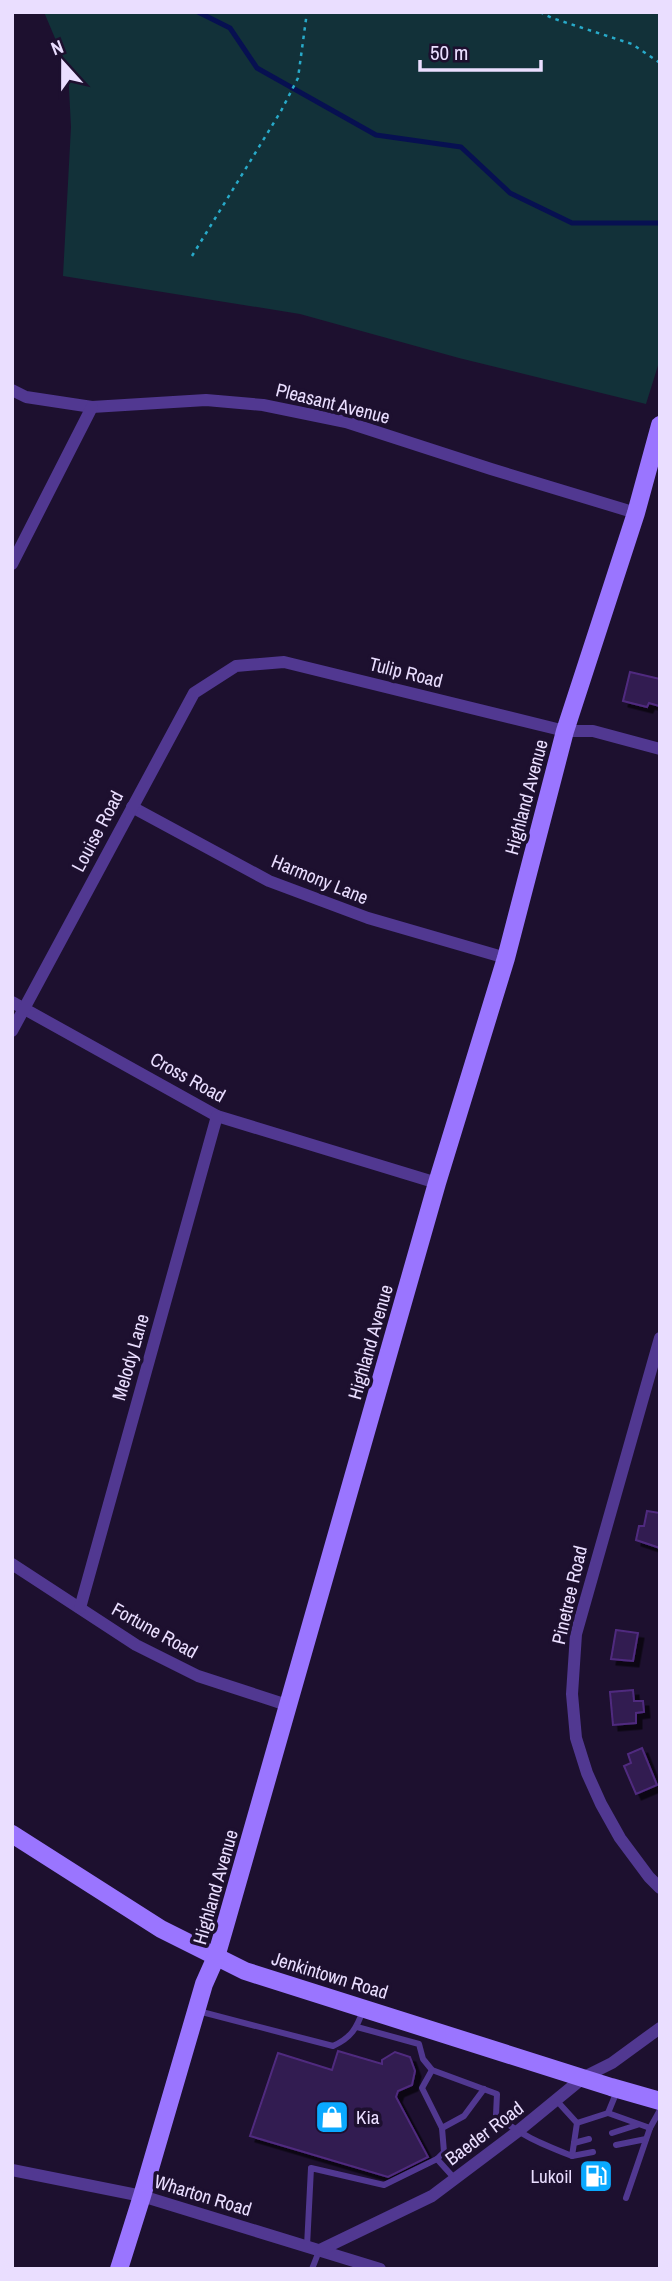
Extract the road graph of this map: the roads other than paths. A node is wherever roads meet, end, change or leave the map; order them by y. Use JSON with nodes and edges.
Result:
{"nodes":[{"id":1,"x":12,"y":390,"type":"edge"},
{"id":2,"x":92,"y":407,"type":"junction"},
{"id":3,"x":660,"y":425,"type":"edge"},
{"id":4,"x":636,"y":513,"type":"junction"},
{"id":5,"x":12,"y":565,"type":"edge"},
{"id":6,"x":236,"y":666,"type":"joint"},
{"id":7,"x":565,"y":731,"type":"junction"},
{"id":8,"x":660,"y":749,"type":"edge"},
{"id":9,"x":132,"y":807,"type":"junction"},
{"id":10,"x":506,"y":958,"type":"junction"},
{"id":11,"x":12,"y":1002,"type":"edge"},
{"id":12,"x":25,"y":1008,"type":"junction"},
{"id":13,"x":12,"y":1031,"type":"edge"},
{"id":14,"x":217,"y":1116,"type":"junction"},
{"id":15,"x":437,"y":1183,"type":"junction"},
{"id":16,"x":660,"y":1338,"type":"edge"},
{"id":17,"x":12,"y":1564,"type":"edge"},
{"id":18,"x":80,"y":1608,"type":"junction"},
{"id":19,"x":290,"y":1706,"type":"junction"},
{"id":20,"x":12,"y":1834,"type":"edge"},
{"id":21,"x":660,"y":1888,"type":"edge"},
{"id":22,"x":216,"y":1957,"type":"junction"},
{"id":23,"x":364,"y":2008,"type":"junction"},
{"id":24,"x":196,"y":2010,"type":"junction"},
{"id":25,"x":356,"y":2026,"type":"junction"},
{"id":26,"x":660,"y":2028,"type":"edge"},
{"id":27,"x":422,"y":2036,"type":"junction"},
{"id":28,"x":432,"y":2070,"type":"junction"},
{"id":29,"x":584,"y":2077,"type":"junction"},
{"id":30,"x":484,"y":2089,"type":"junction"},
{"id":31,"x":617,"y":2089,"type":"junction"},
{"id":32,"x":556,"y":2101,"type":"junction"},
{"id":33,"x":660,"y":2101,"type":"edge"},
{"id":34,"x":660,"y":2110,"type":"edge"},
{"id":35,"x":608,"y":2113,"type":"junction"},
{"id":36,"x":577,"y":2123,"type":"junction"},
{"id":37,"x":637,"y":2125,"type":"junction"},
{"id":38,"x":442,"y":2128,"type":"junction"},
{"id":39,"x":650,"y":2128,"type":"junction"},
{"id":40,"x":517,"y":2132,"type":"junction"},
{"id":41,"x":612,"y":2133,"type":"dead end"},
{"id":42,"x":589,"y":2139,"type":"dead end"},
{"id":43,"x":646,"y":2139,"type":"junction"},
{"id":44,"x":574,"y":2143,"type":"junction"},
{"id":45,"x":617,"y":2145,"type":"dead end"},
{"id":46,"x":593,"y":2152,"type":"dead end"},
{"id":47,"x":572,"y":2156,"type":"junction"},
{"id":48,"x":438,"y":2159,"type":"junction"},
{"id":49,"x":12,"y":2170,"type":"edge"},
{"id":50,"x":454,"y":2179,"type":"junction"},
{"id":51,"x":142,"y":2196,"type":"junction"},
{"id":52,"x":626,"y":2198,"type":"dead end"},
{"id":53,"x":314,"y":2248,"type":"junction"},
{"id":54,"x":119,"y":2269,"type":"edge"},
{"id":55,"x":312,"y":2269,"type":"edge"},
{"id":56,"x":380,"y":2269,"type":"edge"}],
"edges":[{"from":1,"to":2,"type":"street","name":"Pleasant Avenue"},
{"from":2,"to":4,"type":"street","name":"Pleasant Avenue"},
{"from":2,"to":5,"type":"street"},
{"from":3,"to":4,"type":"street","name":"Highland Avenue"},
{"from":4,"to":7,"type":"street","name":"Highland Avenue"},
{"from":6,"to":7,"type":"street","name":"Tulip Road"},
{"from":6,"to":9,"type":"street","name":"Louise Road"},
{"from":7,"to":8,"type":"street"},
{"from":7,"to":10,"type":"street","name":"Highland Avenue"},
{"from":9,"to":10,"type":"street","name":"Harmony Lane"},
{"from":9,"to":12,"type":"street","name":"Louise Road"},
{"from":10,"to":15,"type":"street","name":"Highland Avenue"},
{"from":11,"to":12,"type":"street","name":"Cross Road"},
{"from":12,"to":13,"type":"street","name":"Louise Road"},
{"from":12,"to":14,"type":"street","name":"Cross Road"},
{"from":14,"to":15,"type":"street","name":"Cross Road"},
{"from":14,"to":18,"type":"street","name":"Melody Lane"},
{"from":15,"to":19,"type":"street","name":"Highland Avenue"},
{"from":16,"to":21,"type":"street","name":"Pinetree Road"},
{"from":17,"to":18,"type":"street","name":"Fortune Road"},
{"from":18,"to":19,"type":"street","name":"Fortune Road"},
{"from":19,"to":22,"type":"street","name":"Highland Avenue"},
{"from":20,"to":22,"type":"street","name":"Jenkintown Road"},
{"from":22,"to":23,"type":"street","name":"Jenkintown Road"},
{"from":22,"to":24,"type":"street","name":"Highland Avenue"},
{"from":23,"to":25,"type":"lane"},
{"from":23,"to":27,"type":"street","name":"Jenkintown Road"},
{"from":24,"to":25,"type":"lane"},
{"from":24,"to":51,"type":"street","name":"Highland Avenue"},
{"from":25,"to":27,"type":"lane"},
{"from":26,"to":29,"type":"street","name":"Baeder Road"},
{"from":27,"to":28,"type":"lane"},
{"from":27,"to":29,"type":"street","name":"Jenkintown Road"},
{"from":28,"to":30,"type":"lane"},
{"from":28,"to":38,"type":"lane"},
{"from":29,"to":31,"type":"street","name":"Jenkintown Road"},
{"from":29,"to":32,"type":"street","name":"Baeder Road"},
{"from":30,"to":38,"type":"lane"},
{"from":30,"to":40,"type":"lane"},
{"from":31,"to":33,"type":"street","name":"Jenkintown Road"},
{"from":31,"to":35,"type":"lane"},
{"from":32,"to":36,"type":"lane"},
{"from":32,"to":40,"type":"street","name":"Baeder Road"},
{"from":34,"to":39,"type":"lane"},
{"from":35,"to":36,"type":"lane"},
{"from":35,"to":37,"type":"lane"},
{"from":36,"to":44,"type":"lane"},
{"from":37,"to":39,"type":"lane"},
{"from":37,"to":41,"type":"lane"},
{"from":38,"to":48,"type":"lane"},
{"from":39,"to":43,"type":"lane"},
{"from":40,"to":47,"type":"lane"},
{"from":40,"to":50,"type":"street","name":"Baeder Road"},
{"from":42,"to":44,"type":"lane"},
{"from":43,"to":45,"type":"lane"},
{"from":43,"to":52,"type":"lane"},
{"from":44,"to":47,"type":"lane"},
{"from":46,"to":47,"type":"lane"},
{"from":48,"to":50,"type":"lane"},
{"from":48,"to":53,"type":"lane"},
{"from":49,"to":51,"type":"street","name":"Wharton Road"},
{"from":50,"to":53,"type":"street","name":"Baeder Road"},
{"from":51,"to":53,"type":"street","name":"Wharton Road"},
{"from":51,"to":54,"type":"street","name":"Highland Avenue"},
{"from":53,"to":55,"type":"lane"},
{"from":53,"to":56,"type":"street","name":"Wharton Road"}]}
